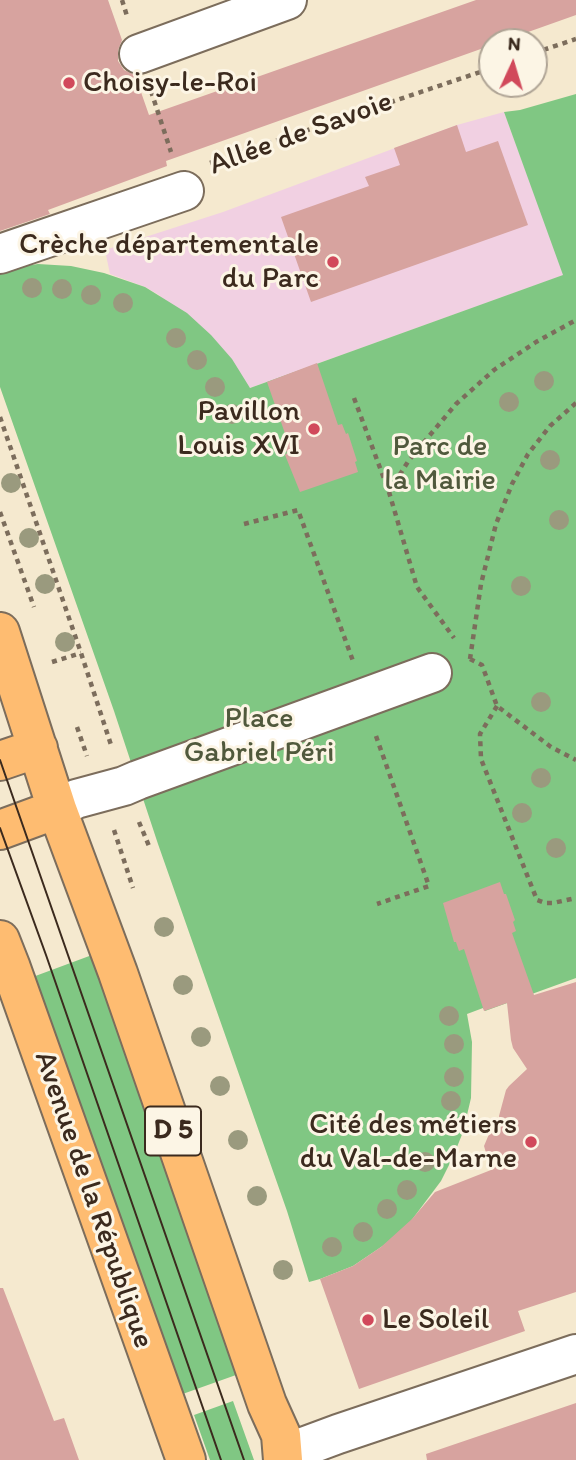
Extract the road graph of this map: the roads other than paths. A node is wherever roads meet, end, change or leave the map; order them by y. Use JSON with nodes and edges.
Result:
{"nodes":[{"id":1,"x":287,"y":0,"type":"edge"},
{"id":2,"x":139,"y":54,"type":"dead end"},
{"id":3,"x":184,"y":191,"type":"road end"},
{"id":4,"x":0,"y":254,"type":"edge"},
{"id":5,"x":0,"y":632,"type":"edge"},
{"id":6,"x":432,"y":673,"type":"dead end"},
{"id":7,"x":38,"y":748,"type":"junction"},
{"id":8,"x":0,"y":761,"type":"edge"},
{"id":9,"x":57,"y":809,"type":"junction"},
{"id":10,"x":0,"y":830,"type":"edge"},
{"id":11,"x":0,"y":940,"type":"edge"},
{"id":12,"x":576,"y":1354,"type":"edge"},
{"id":13,"x":284,"y":1457,"type":"edge"},
{"id":14,"x":186,"y":1460,"type":"edge"}],
"edges":[{"from":1,"to":2,"type":"street"},
{"from":3,"to":4,"type":"street","name":"Allée de Savoie"},
{"from":5,"to":7,"type":"main road","number":"D 5"},
{"from":6,"to":9,"type":"street"},
{"from":7,"to":8,"type":"main road"},
{"from":7,"to":9,"type":"main road","number":"D 5"},
{"from":9,"to":10,"type":"main road"},
{"from":9,"to":13,"type":"main road","number":"D 5"},
{"from":11,"to":14,"type":"main road","name":"Avenue de la République"},
{"from":12,"to":13,"type":"street"}]}
